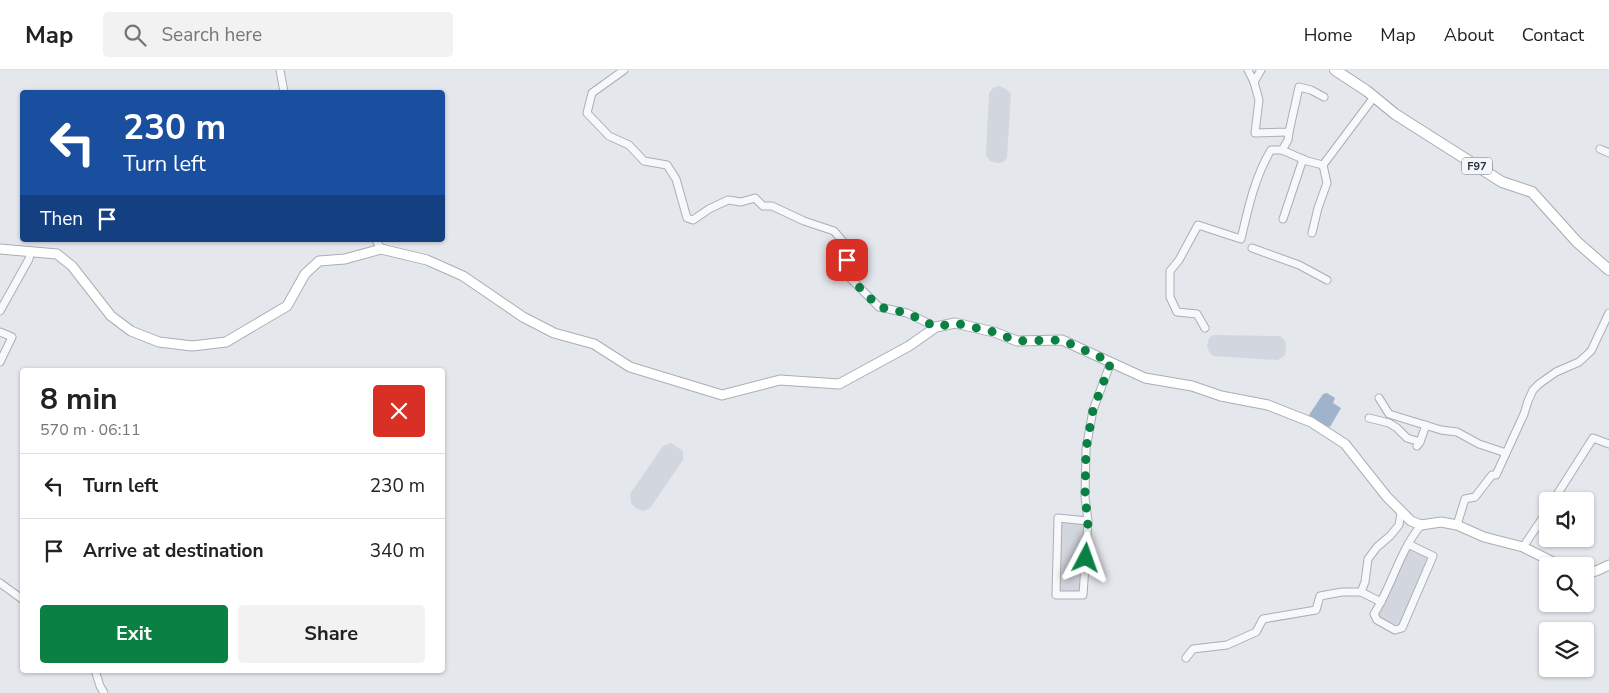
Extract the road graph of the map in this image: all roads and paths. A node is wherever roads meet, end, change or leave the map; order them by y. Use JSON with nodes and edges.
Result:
{"nodes":[{"id":1,"x":280,"y":70,"type":"edge"},
{"id":2,"x":624,"y":70,"type":"edge"},
{"id":3,"x":1248,"y":70,"type":"edge"},
{"id":4,"x":1261,"y":70,"type":"edge"},
{"id":5,"x":1335,"y":70,"type":"edge"},
{"id":6,"x":1254,"y":82,"type":"junction"},
{"id":7,"x":284,"y":90,"type":"edge"},
{"id":8,"x":1324,"y":97,"type":"dead end"},
{"id":9,"x":1374,"y":97,"type":"junction"},
{"id":10,"x":1289,"y":132,"type":"junction"},
{"id":11,"x":1600,"y":149,"type":"dead end"},
{"id":12,"x":1282,"y":150,"type":"junction"},
{"id":13,"x":1609,"y":153,"type":"edge"},
{"id":14,"x":1303,"y":159,"type":"junction"},
{"id":15,"x":1324,"y":166,"type":"junction"},
{"id":16,"x":1283,"y":219,"type":"dead end"},
{"id":17,"x":1312,"y":233,"type":"dead end"},
{"id":18,"x":377,"y":242,"type":"edge"},
{"id":19,"x":1252,"y":248,"type":"dead end"},
{"id":20,"x":0,"y":249,"type":"edge"},
{"id":21,"x":382,"y":249,"type":"junction"},
{"id":22,"x":30,"y":252,"type":"junction"},
{"id":23,"x":1609,"y":270,"type":"edge"},
{"id":24,"x":1326,"y":280,"type":"dead end"},
{"id":25,"x":0,"y":311,"type":"edge"},
{"id":26,"x":1609,"y":313,"type":"edge"},
{"id":27,"x":936,"y":327,"type":"junction"},
{"id":28,"x":1205,"y":328,"type":"dead end"},
{"id":29,"x":0,"y":332,"type":"edge"},
{"id":30,"x":0,"y":362,"type":"edge"},
{"id":31,"x":1111,"y":362,"type":"junction"},
{"id":32,"x":1379,"y":398,"type":"dead end"},
{"id":33,"x":1369,"y":418,"type":"dead end"},
{"id":34,"x":1426,"y":425,"type":"junction"},
{"id":35,"x":1609,"y":444,"type":"edge"},
{"id":36,"x":1506,"y":453,"type":"junction"},
{"id":37,"x":1559,"y":492,"type":"edge"},
{"id":38,"x":1401,"y":512,"type":"junction"},
{"id":39,"x":1088,"y":521,"type":"junction"},
{"id":40,"x":1539,"y":523,"type":"edge"},
{"id":41,"x":1420,"y":525,"type":"junction"},
{"id":42,"x":1457,"y":525,"type":"junction"},
{"id":43,"x":1408,"y":544,"type":"junction"},
{"id":44,"x":1522,"y":547,"type":"junction"},
{"id":45,"x":1543,"y":557,"type":"edge"},
{"id":46,"x":1609,"y":565,"type":"edge"},
{"id":47,"x":1594,"y":571,"type":"edge"},
{"id":48,"x":0,"y":583,"type":"edge"},
{"id":49,"x":1361,"y":592,"type":"junction"},
{"id":50,"x":20,"y":598,"type":"edge"},
{"id":51,"x":1382,"y":602,"type":"junction"},
{"id":52,"x":1186,"y":658,"type":"dead end"},
{"id":53,"x":96,"y":673,"type":"edge"},
{"id":54,"x":99,"y":689,"type":"edge"},
{"id":55,"x":104,"y":693,"type":"edge"}],
"edges":[{"from":1,"to":7,"type":"street"},
{"from":2,"to":27,"type":"street"},
{"from":3,"to":6,"type":"street"},
{"from":4,"to":6,"type":"street"},
{"from":5,"to":9,"type":"main road","number":"F97"},
{"from":6,"to":10,"type":"street"},
{"from":8,"to":10,"type":"street"},
{"from":9,"to":15,"type":"street"},
{"from":9,"to":23,"type":"main road","number":"F97"},
{"from":10,"to":12,"type":"street"},
{"from":11,"to":13,"type":"street"},
{"from":12,"to":14,"type":"street"},
{"from":12,"to":28,"type":"street"},
{"from":14,"to":15,"type":"street"},
{"from":14,"to":16,"type":"street"},
{"from":15,"to":17,"type":"street"},
{"from":18,"to":21,"type":"street"},
{"from":19,"to":24,"type":"street"},
{"from":20,"to":22,"type":"main road"},
{"from":21,"to":22,"type":"main road"},
{"from":21,"to":27,"type":"main road"},
{"from":22,"to":25,"type":"street"},
{"from":26,"to":36,"type":"street"},
{"from":27,"to":31,"type":"main road"},
{"from":29,"to":30,"type":"street"},
{"from":31,"to":38,"type":"main road"},
{"from":31,"to":39,"type":"street"},
{"from":32,"to":34,"type":"street"},
{"from":33,"to":34,"type":"street"},
{"from":34,"to":36,"type":"street"},
{"from":35,"to":37,"type":"street"},
{"from":36,"to":42,"type":"street"},
{"from":38,"to":41,"type":"main road"},
{"from":38,"to":49,"type":"street"},
{"from":39,"to":39,"type":"street"},
{"from":40,"to":44,"type":"street"},
{"from":41,"to":42,"type":"main road"},
{"from":41,"to":43,"type":"street"},
{"from":42,"to":44,"type":"main road"},
{"from":43,"to":51,"type":"street"},
{"from":43,"to":51,"type":"street"},
{"from":44,"to":45,"type":"main road"},
{"from":46,"to":47,"type":"main road"},
{"from":48,"to":50,"type":"street"},
{"from":49,"to":51,"type":"street"},
{"from":49,"to":52,"type":"street"},
{"from":53,"to":54,"type":"street"},
{"from":54,"to":55,"type":"street"}]}
